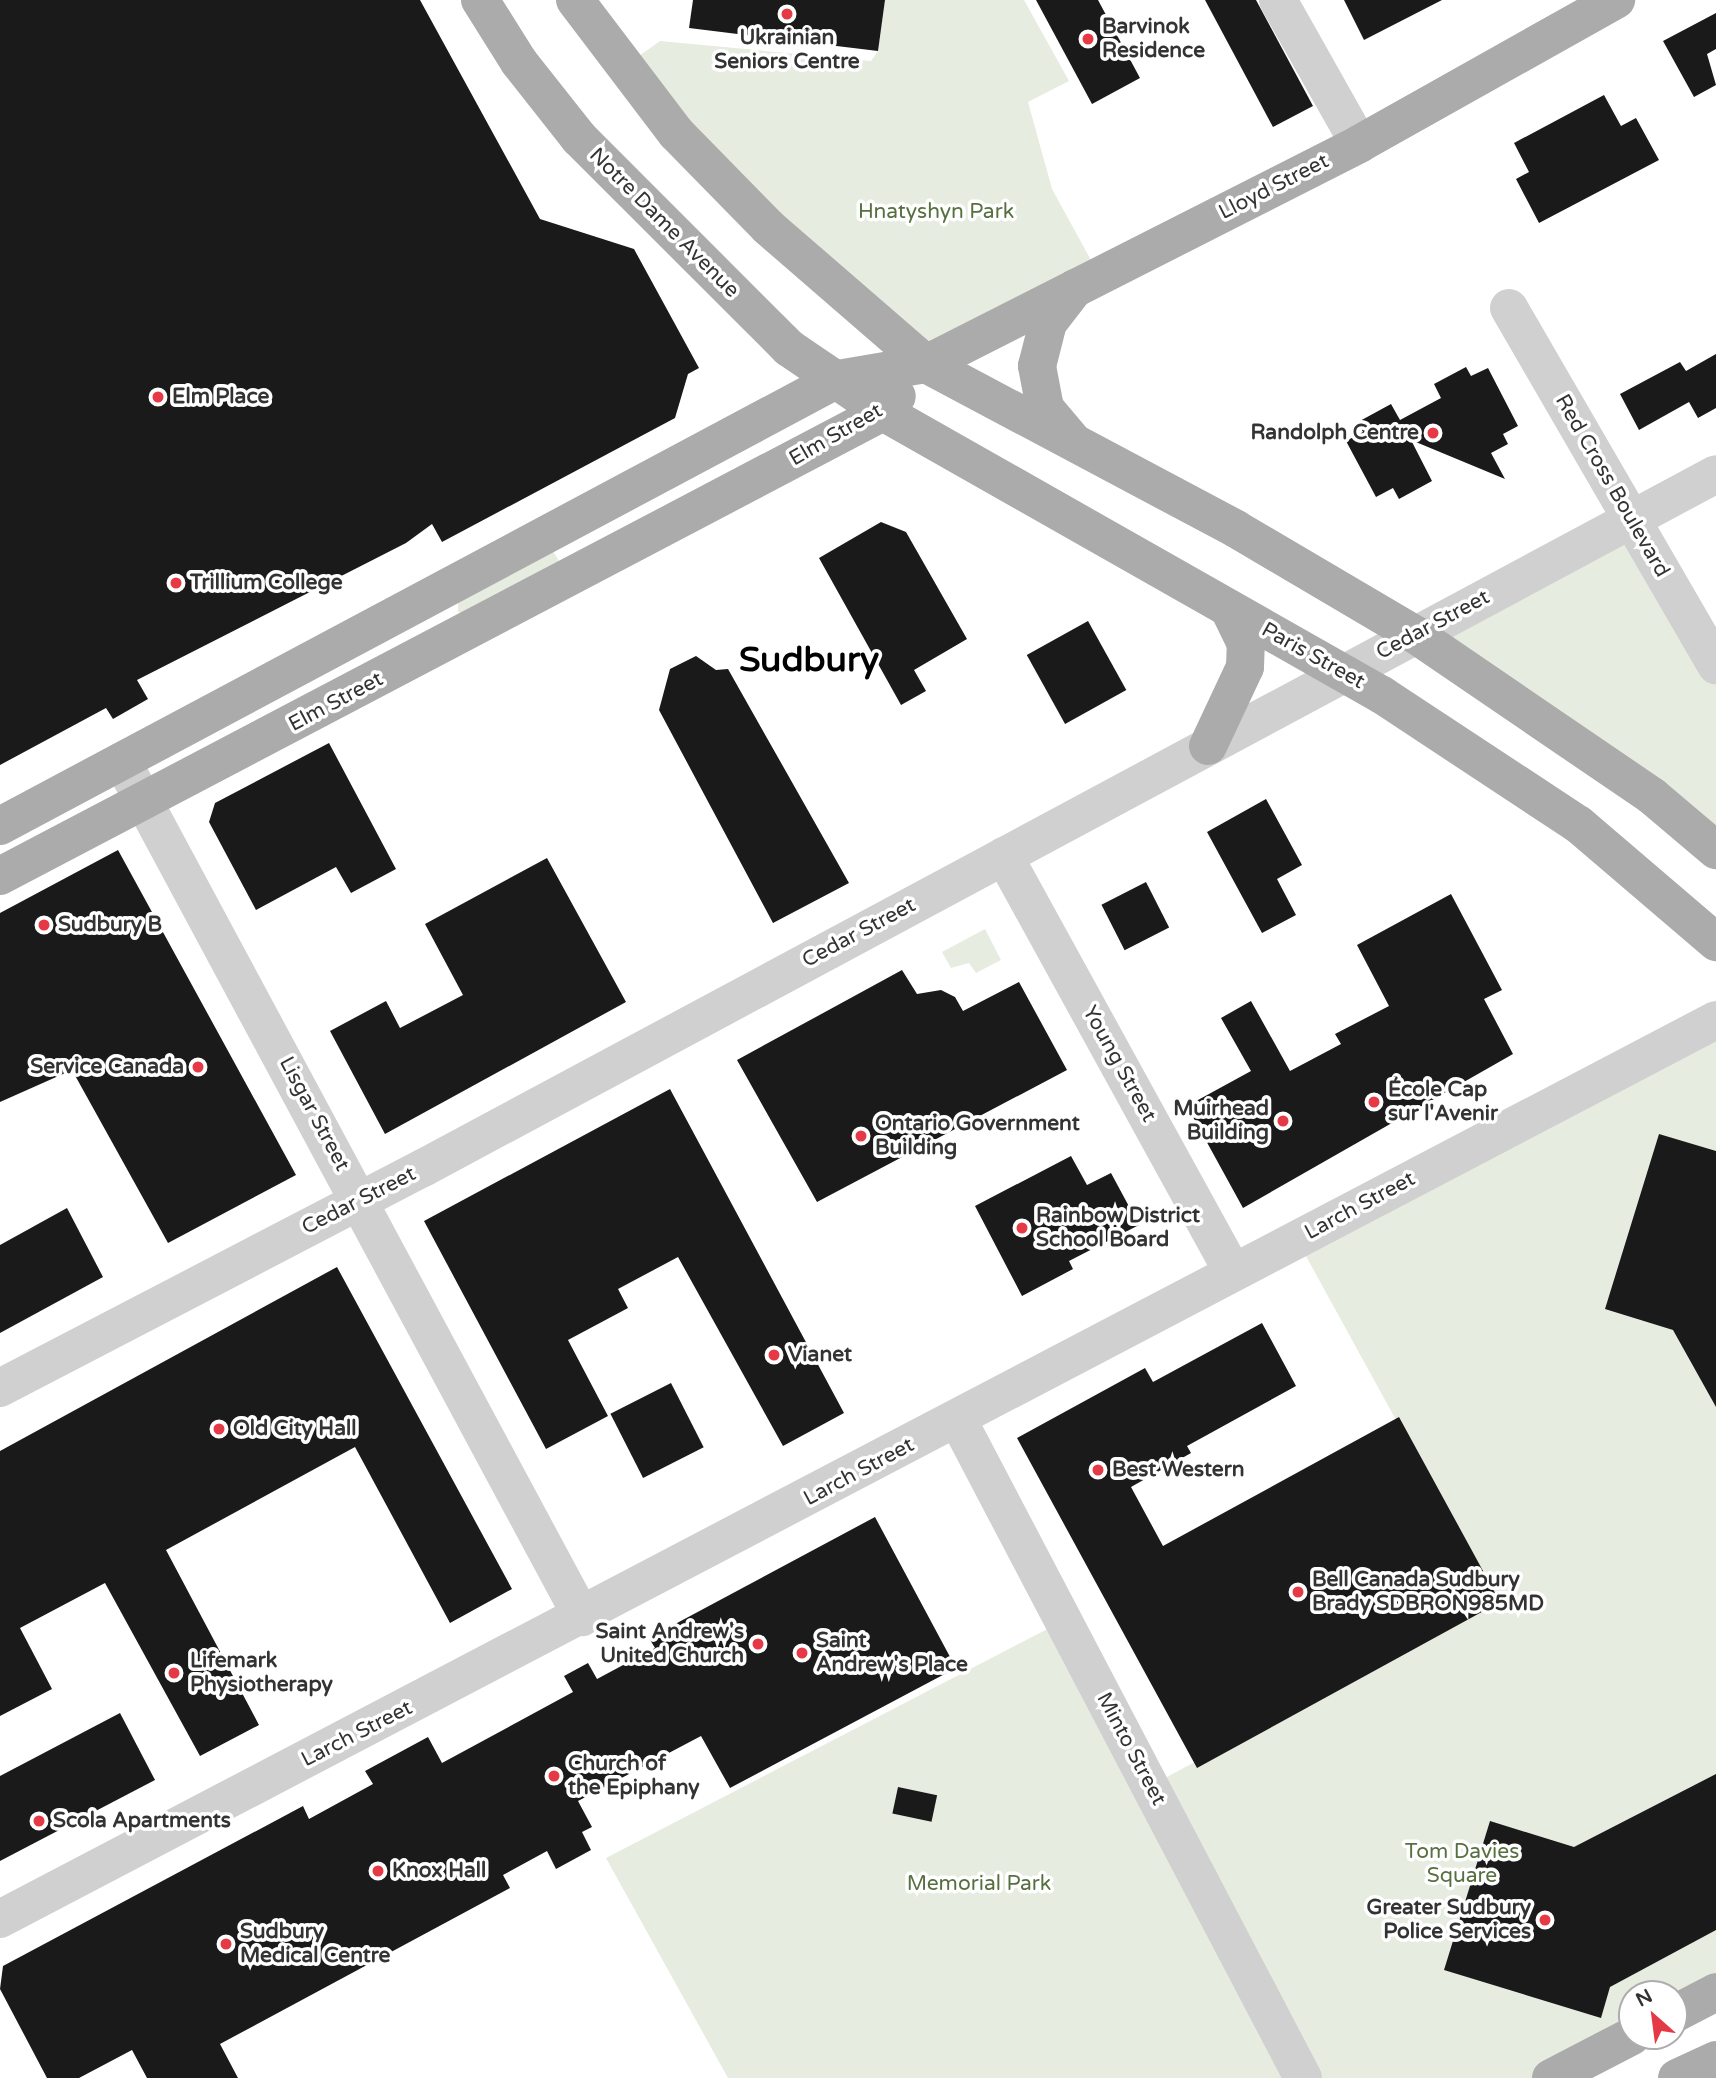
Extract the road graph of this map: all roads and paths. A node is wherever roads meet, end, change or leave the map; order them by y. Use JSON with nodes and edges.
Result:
{"nodes":[{"id":1,"x":480,"y":0,"type":"edge"},
{"id":2,"x":575,"y":0,"type":"edge"},
{"id":3,"x":1278,"y":0,"type":"edge"},
{"id":4,"x":1599,"y":4,"type":"edge"},
{"id":5,"x":1359,"y":144,"type":"junction"},
{"id":6,"x":1075,"y":288,"type":"junction"},
{"id":7,"x":1509,"y":307,"type":"dead end"},
{"id":8,"x":926,"y":363,"type":"junction"},
{"id":9,"x":838,"y":379,"type":"junction"},
{"id":10,"x":883,"y":412,"type":"junction"},
{"id":11,"x":1074,"y":443,"type":"junction"},
{"id":12,"x":1716,"y":474,"type":"edge"},
{"id":13,"x":1632,"y":519,"type":"junction"},
{"id":14,"x":1229,"y":609,"type":"junction"},
{"id":15,"x":1416,"y":635,"type":"junction"},
{"id":16,"x":1716,"y":665,"type":"edge"},
{"id":17,"x":1343,"y":673,"type":"junction"},
{"id":18,"x":1208,"y":746,"type":"junction"},
{"id":19,"x":122,"y":761,"type":"junction"},
{"id":20,"x":146,"y":803,"type":"junction"},
{"id":21,"x":0,"y":826,"type":"edge"},
{"id":22,"x":1716,"y":850,"type":"edge"},
{"id":23,"x":1004,"y":856,"type":"junction"},
{"id":24,"x":0,"y":876,"type":"edge"},
{"id":25,"x":1716,"y":942,"type":"edge"},
{"id":26,"x":1716,"y":1020,"type":"edge"},
{"id":27,"x":360,"y":1200,"type":"junction"},
{"id":28,"x":1233,"y":1272,"type":"junction"},
{"id":29,"x":0,"y":1388,"type":"edge"},
{"id":30,"x":958,"y":1420,"type":"junction"},
{"id":31,"x":582,"y":1618,"type":"junction"},
{"id":32,"x":0,"y":1919,"type":"edge"},
{"id":33,"x":1716,"y":1992,"type":"edge"},
{"id":34,"x":1688,"y":2007,"type":"edge"},
{"id":35,"x":1618,"y":2043,"type":"edge"},
{"id":36,"x":1716,"y":2060,"type":"edge"},
{"id":37,"x":1303,"y":2078,"type":"edge"},
{"id":38,"x":1551,"y":2078,"type":"edge"},
{"id":39,"x":1676,"y":2078,"type":"edge"}],
"edges":[{"from":1,"to":9,"type":"main road","name":"Notre Dame Avenue"},
{"from":2,"to":8,"type":"main road"},
{"from":3,"to":5,"type":"street"},
{"from":4,"to":5,"type":"main road","name":"Lloyd Street"},
{"from":5,"to":6,"type":"main road","name":"Lloyd Street"},
{"from":6,"to":8,"type":"main road","name":"Lloyd Street"},
{"from":6,"to":11,"type":"main road"},
{"from":7,"to":13,"type":"street","name":"Red Cross Boulevard"},
{"from":8,"to":9,"type":"main road","name":"Elm Street"},
{"from":8,"to":10,"type":"main road","name":"Elm Street"},
{"from":8,"to":11,"type":"main road"},
{"from":9,"to":10,"type":"main road","name":"Notre Dame Avenue"},
{"from":9,"to":19,"type":"main road","name":"Elm Street"},
{"from":10,"to":14,"type":"main road","name":"Paris Street"},
{"from":10,"to":20,"type":"main road","name":"Elm Street"},
{"from":11,"to":15,"type":"main road"},
{"from":12,"to":13,"type":"street","name":"Cedar Street"},
{"from":13,"to":15,"type":"street","name":"Cedar Street"},
{"from":13,"to":16,"type":"street","name":"Red Cross Boulevard"},
{"from":14,"to":17,"type":"main road","name":"Paris Street"},
{"from":14,"to":18,"type":"main road"},
{"from":15,"to":17,"type":"street","name":"Cedar Street"},
{"from":15,"to":22,"type":"main road"},
{"from":17,"to":18,"type":"street","name":"Cedar Street"},
{"from":17,"to":25,"type":"main road","name":"Paris Street"},
{"from":18,"to":23,"type":"street","name":"Cedar Street"},
{"from":19,"to":20,"type":"street","name":"Lisgar Street"},
{"from":19,"to":21,"type":"main road","name":"Elm Street"},
{"from":20,"to":24,"type":"main road","name":"Elm Street"},
{"from":20,"to":27,"type":"street","name":"Lisgar Street"},
{"from":23,"to":27,"type":"street","name":"Cedar Street"},
{"from":23,"to":28,"type":"street","name":"Young Street"},
{"from":26,"to":28,"type":"street","name":"Larch Street"},
{"from":27,"to":29,"type":"street","name":"Cedar Street"},
{"from":27,"to":31,"type":"street","name":"Lisgar Street"},
{"from":28,"to":30,"type":"street","name":"Larch Street"},
{"from":30,"to":31,"type":"street","name":"Larch Street"},
{"from":30,"to":37,"type":"street","name":"Minto Street"},
{"from":31,"to":32,"type":"street","name":"Larch Street"},
{"from":33,"to":34,"type":"main road"},
{"from":35,"to":38,"type":"main road"},
{"from":36,"to":39,"type":"main road"}]}
